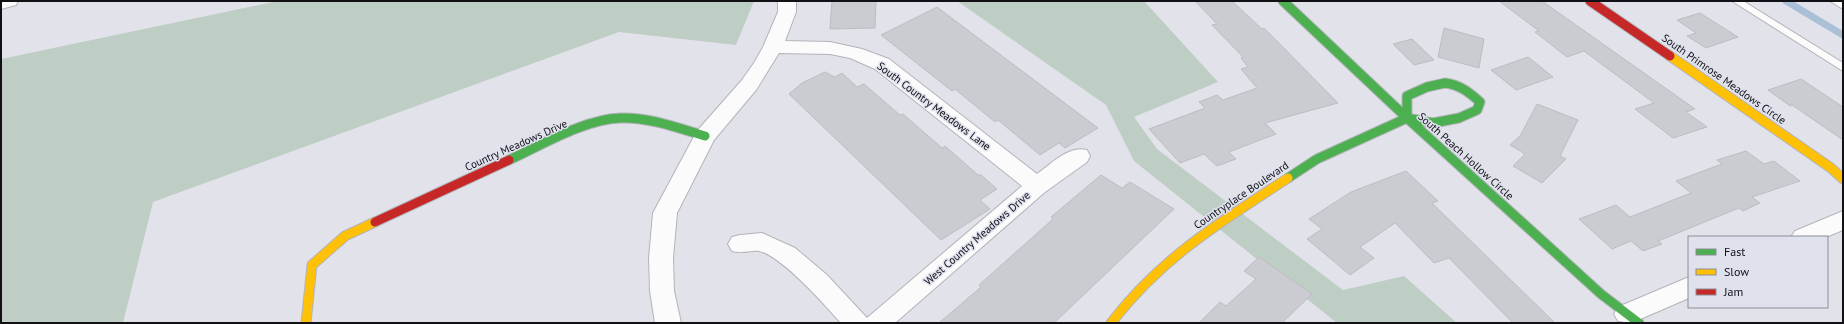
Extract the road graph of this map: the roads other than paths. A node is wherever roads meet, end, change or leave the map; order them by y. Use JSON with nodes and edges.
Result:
{"nodes":[{"id":1,"x":9,"y":1,"type":"edge"},
{"id":2,"x":787,"y":1,"type":"edge"},
{"id":3,"x":1283,"y":1,"type":"edge"},
{"id":4,"x":1590,"y":1,"type":"edge"},
{"id":5,"x":1737,"y":1,"type":"edge"},
{"id":6,"x":1835,"y":1,"type":"edge"},
{"id":7,"x":1,"y":3,"type":"edge"},
{"id":8,"x":1843,"y":6,"type":"edge"},
{"id":9,"x":774,"y":47,"type":"junction"},
{"id":10,"x":1843,"y":68,"type":"edge"},
{"id":11,"x":1407,"y":118,"type":"junction"},
{"id":12,"x":704,"y":136,"type":"junction"},
{"id":13,"x":1079,"y":156,"type":"dead end"},
{"id":14,"x":1843,"y":179,"type":"edge"},
{"id":15,"x":1038,"y":186,"type":"junction"},
{"id":16,"x":1843,"y":220,"type":"edge"},
{"id":17,"x":1805,"y":236,"type":"edge"},
{"id":18,"x":740,"y":244,"type":"dead end"},
{"id":19,"x":1688,"y":288,"type":"edge"},
{"id":20,"x":1633,"y":318,"type":"edge"},
{"id":21,"x":306,"y":323,"type":"edge"},
{"id":22,"x":668,"y":323,"type":"edge"},
{"id":23,"x":857,"y":323,"type":"edge"},
{"id":24,"x":877,"y":323,"type":"edge"},
{"id":25,"x":1111,"y":323,"type":"edge"}],
"edges":[{"from":1,"to":7,"type":"street"},
{"from":2,"to":9,"type":"street"},
{"from":3,"to":11,"type":"street","name":"South Peach Hollow Circle"},
{"from":4,"to":14,"type":"street","name":"South Primrose Meadows Circle"},
{"from":5,"to":10,"type":"lane"},
{"from":6,"to":8,"type":"lane"},
{"from":9,"to":12,"type":"street"},
{"from":9,"to":15,"type":"street","name":"South Country Meadows Lane"},
{"from":11,"to":11,"type":"street"},
{"from":11,"to":20,"type":"street","name":"South Peach Hollow Circle"},
{"from":11,"to":25,"type":"street","name":"Countryplace Boulevard"},
{"from":12,"to":21,"type":"street","name":"Country Meadows Drive"},
{"from":12,"to":22,"type":"street"},
{"from":13,"to":15,"type":"street","name":"West Country Meadows Drive"},
{"from":15,"to":24,"type":"street","name":"West Country Meadows Drive"},
{"from":16,"to":17,"type":"street"},
{"from":18,"to":23,"type":"street"},
{"from":19,"to":20,"type":"street"}]}
